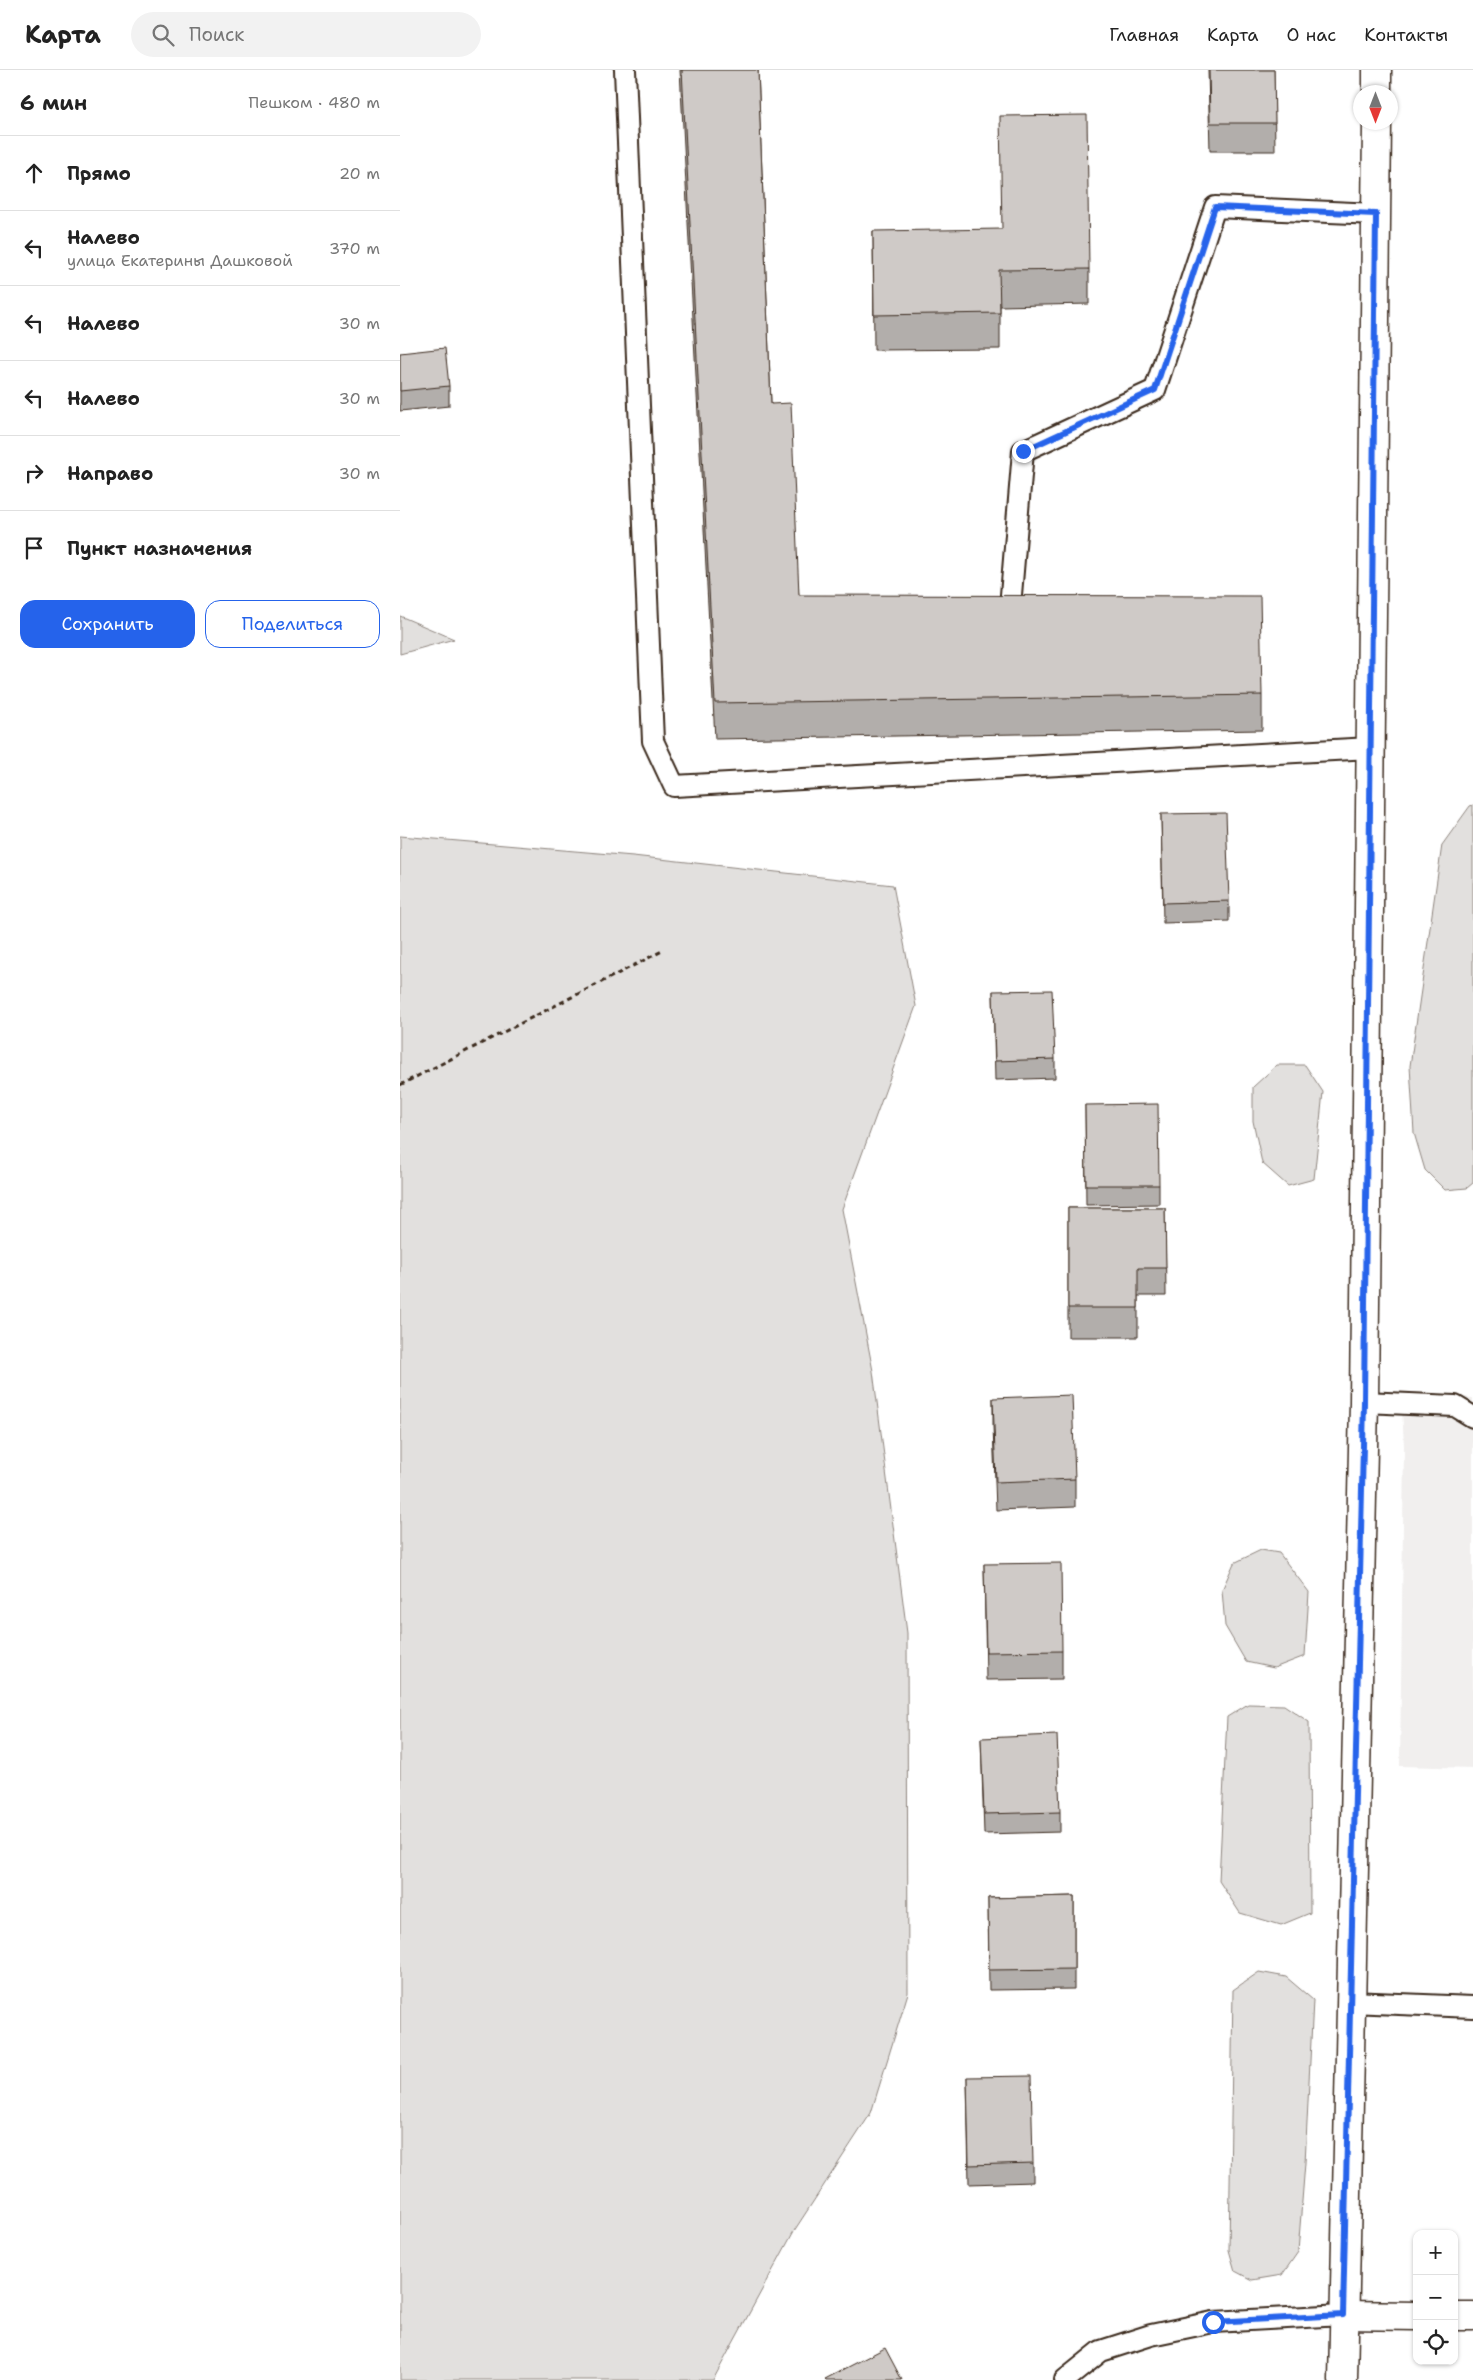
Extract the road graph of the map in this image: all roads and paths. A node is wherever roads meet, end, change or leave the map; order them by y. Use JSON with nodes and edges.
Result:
{"nodes":[{"id":1,"x":626,"y":70,"type":"edge"},
{"id":2,"x":1377,"y":70,"type":"edge"},
{"id":3,"x":1377,"y":85,"type":"edge"},
{"id":4,"x":1377,"y":130,"type":"edge"},
{"id":5,"x":1376,"y":214,"type":"junction"},
{"id":6,"x":1011,"y":595,"type":"edge"},
{"id":7,"x":1371,"y":748,"type":"junction"},
{"id":8,"x":662,"y":951,"type":"dead end"},
{"id":9,"x":400,"y":1085,"type":"edge"},
{"id":10,"x":1364,"y":1402,"type":"junction"},
{"id":11,"x":1473,"y":1417,"type":"edge"},
{"id":12,"x":1350,"y":2002,"type":"junction"},
{"id":13,"x":1473,"y":2007,"type":"edge"},
{"id":14,"x":1343,"y":2315,"type":"junction"},
{"id":15,"x":1413,"y":2316,"type":"edge"},
{"id":16,"x":1458,"y":2316,"type":"edge"},
{"id":17,"x":1473,"y":2316,"type":"edge"},
{"id":18,"x":1065,"y":2380,"type":"edge"},
{"id":19,"x":1342,"y":2380,"type":"edge"}],
"edges":[{"from":1,"to":7,"type":"lane"},
{"from":2,"to":3,"type":"street"},
{"from":4,"to":5,"type":"street"},
{"from":5,"to":6,"type":"lane"},
{"from":5,"to":7,"type":"street"},
{"from":7,"to":10,"type":"street"},
{"from":8,"to":9,"type":"path"},
{"from":10,"to":11,"type":"lane"},
{"from":10,"to":12,"type":"street"},
{"from":12,"to":13,"type":"lane"},
{"from":12,"to":14,"type":"street"},
{"from":14,"to":15,"type":"street"},
{"from":14,"to":18,"type":"lane"},
{"from":14,"to":19,"type":"street"},
{"from":16,"to":17,"type":"street"}]}
